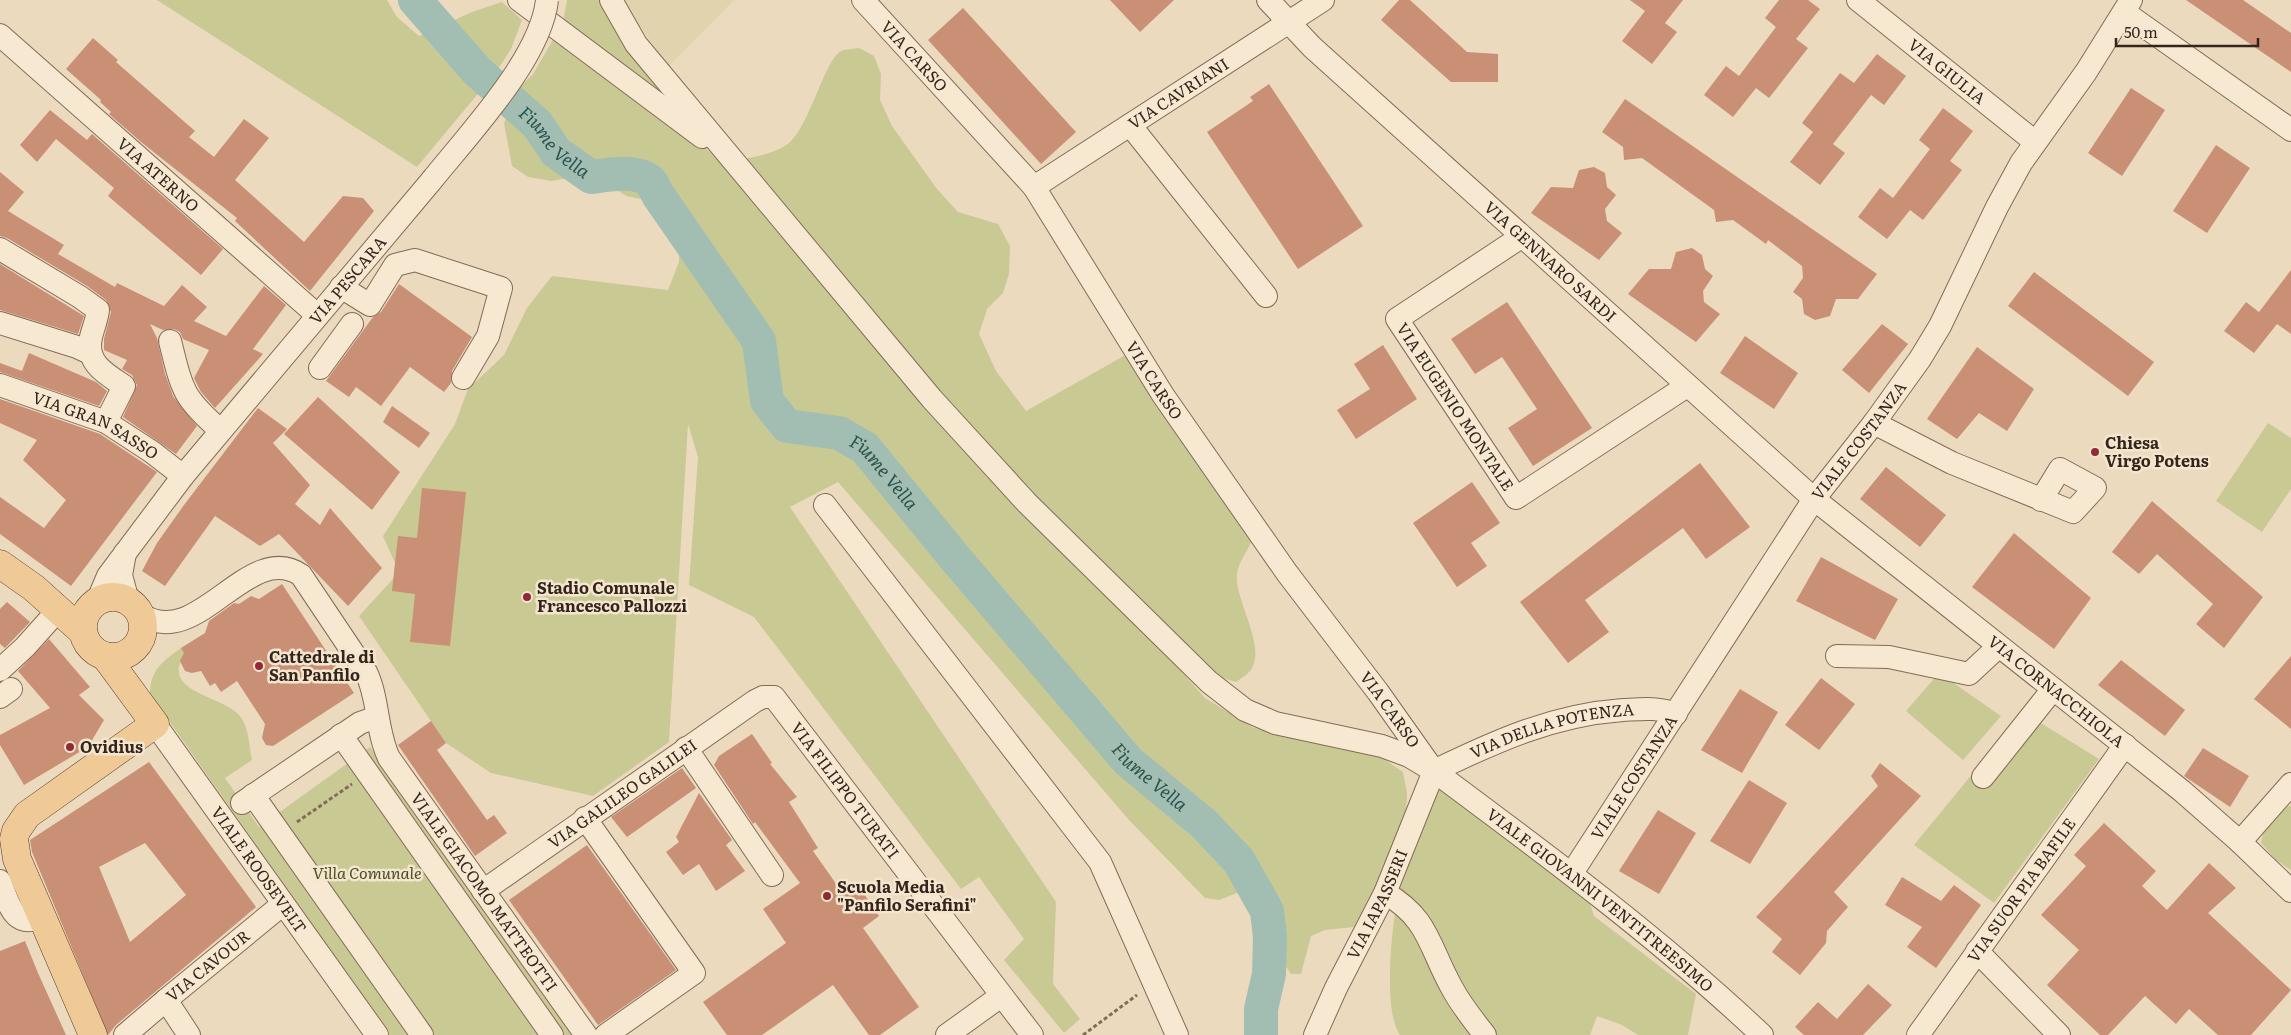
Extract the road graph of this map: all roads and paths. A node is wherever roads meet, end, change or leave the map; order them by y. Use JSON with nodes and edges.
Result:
{"nodes":[{"id":1,"x":519,"y":0,"type":"edge"},
{"id":2,"x":547,"y":0,"type":"edge"},
{"id":3,"x":611,"y":0,"type":"edge"},
{"id":4,"x":863,"y":0,"type":"edge"},
{"id":5,"x":1268,"y":0,"type":"edge"},
{"id":6,"x":1323,"y":0,"type":"edge"},
{"id":7,"x":1858,"y":0,"type":"edge"},
{"id":8,"x":2127,"y":6,"type":"edge"},
{"id":9,"x":1289,"y":24,"type":"junction"},
{"id":10,"x":0,"y":35,"type":"edge"},
{"id":11,"x":1130,"y":125,"type":"junction"},
{"id":12,"x":2291,"y":130,"type":"edge"},
{"id":13,"x":2035,"y":142,"type":"junction"},
{"id":14,"x":729,"y":156,"type":"junction"},
{"id":15,"x":1034,"y":187,"type":"junction"},
{"id":16,"x":1521,"y":237,"type":"junction"},
{"id":17,"x":0,"y":249,"type":"edge"},
{"id":18,"x":341,"y":287,"type":"junction"},
{"id":19,"x":1266,"y":296,"type":"dead end"},
{"id":20,"x":315,"y":318,"type":"junction"},
{"id":21,"x":0,"y":323,"type":"edge"},
{"id":22,"x":170,"y":341,"type":"dead end"},
{"id":23,"x":90,"y":353,"type":"junction"},
{"id":24,"x":320,"y":368,"type":"dead end"},
{"id":25,"x":464,"y":378,"type":"dead end"},
{"id":26,"x":0,"y":386,"type":"edge"},
{"id":27,"x":1687,"y":386,"type":"junction"},
{"id":28,"x":106,"y":422,"type":"junction"},
{"id":29,"x":1874,"y":423,"type":"junction"},
{"id":30,"x":220,"y":430,"type":"junction"},
{"id":31,"x":183,"y":476,"type":"junction"},
{"id":32,"x":1814,"y":499,"type":"junction"},
{"id":33,"x":2042,"y":500,"type":"dead end"},
{"id":34,"x":825,"y":505,"type":"dead end"},
{"id":35,"x":127,"y":550,"type":"junction"},
{"id":36,"x":0,"y":564,"type":"edge"},
{"id":37,"x":34,"y":588,"type":"junction"},
{"id":38,"x":95,"y":603,"type":"junction"},
{"id":39,"x":134,"y":607,"type":"junction"},
{"id":40,"x":59,"y":609,"type":"junction"},
{"id":41,"x":83,"y":632,"type":"junction"},
{"id":42,"x":136,"y":647,"type":"junction"},
{"id":43,"x":1998,"y":647,"type":"junction"},
{"id":44,"x":106,"y":656,"type":"junction"},
{"id":45,"x":1837,"y":656,"type":"dead end"},
{"id":46,"x":0,"y":670,"type":"edge"},
{"id":47,"x":2053,"y":689,"type":"junction"},
{"id":48,"x":763,"y":697,"type":"joint"},
{"id":49,"x":148,"y":714,"type":"junction"},
{"id":50,"x":1676,"y":714,"type":"junction"},
{"id":51,"x":377,"y":717,"type":"junction"},
{"id":52,"x":342,"y":735,"type":"junction"},
{"id":53,"x":2125,"y":745,"type":"junction"},
{"id":54,"x":686,"y":748,"type":"junction"},
{"id":55,"x":1434,"y":771,"type":"junction"},
{"id":56,"x":368,"y":773,"type":"junction"},
{"id":57,"x":1983,"y":777,"type":"dead end"},
{"id":58,"x":2291,"y":784,"type":"edge"},
{"id":59,"x":585,"y":818,"type":"junction"},
{"id":60,"x":280,"y":833,"type":"junction"},
{"id":61,"x":2240,"y":842,"type":"junction"},
{"id":62,"x":1572,"y":873,"type":"junction"},
{"id":63,"x":772,"y":876,"type":"dead end"},
{"id":64,"x":0,"y":881,"type":"edge"},
{"id":65,"x":483,"y":891,"type":"junction"},
{"id":66,"x":2291,"y":891,"type":"edge"},
{"id":67,"x":1385,"y":893,"type":"junction"},
{"id":68,"x":283,"y":904,"type":"junction"},
{"id":69,"x":42,"y":917,"type":"junction"},
{"id":70,"x":1978,"y":951,"type":"junction"},
{"id":71,"x":1153,"y":982,"type":"junction"},
{"id":72,"x":1001,"y":996,"type":"junction"},
{"id":73,"x":166,"y":1000,"type":"junction"},
{"id":74,"x":93,"y":1035,"type":"edge"},
{"id":75,"x":125,"y":1035,"type":"edge"},
{"id":76,"x":189,"y":1035,"type":"edge"},
{"id":77,"x":377,"y":1035,"type":"edge"},
{"id":78,"x":422,"y":1035,"type":"edge"},
{"id":79,"x":552,"y":1035,"type":"edge"},
{"id":80,"x":586,"y":1035,"type":"edge"},
{"id":81,"x":606,"y":1035,"type":"edge"},
{"id":82,"x":946,"y":1035,"type":"edge"},
{"id":83,"x":1032,"y":1035,"type":"edge"},
{"id":84,"x":1084,"y":1035,"type":"edge"},
{"id":85,"x":1177,"y":1035,"type":"edge"},
{"id":86,"x":1315,"y":1035,"type":"edge"},
{"id":87,"x":1485,"y":1035,"type":"edge"},
{"id":88,"x":1762,"y":1035,"type":"edge"},
{"id":89,"x":1918,"y":1035,"type":"edge"},
{"id":90,"x":2059,"y":1035,"type":"edge"}],
"edges":[{"from":1,"to":14,"type":"street"},
{"from":2,"to":18,"type":"street","name":"VIA PESCARA","bridge":true},
{"from":3,"to":14,"type":"street"},
{"from":4,"to":15,"type":"street","name":"VIA CARSO"},
{"from":5,"to":9,"type":"street","name":"VIA GENNARO SARDI"},
{"from":6,"to":9,"type":"street","name":"VIA CAVRIANI"},
{"from":7,"to":13,"type":"street","name":"VIA GIULIA"},
{"from":8,"to":12,"type":"street"},
{"from":8,"to":13,"type":"street","name":"VIALE COSTANZA"},
{"from":9,"to":11,"type":"street","name":"VIA CAVRIANI"},
{"from":9,"to":16,"type":"street","name":"VIA GENNARO SARDI"},
{"from":10,"to":20,"type":"street","name":"VIA ATERNO"},
{"from":11,"to":15,"type":"street","name":"VIA CAVRIANI"},
{"from":11,"to":19,"type":"street"},
{"from":13,"to":29,"type":"street","name":"VIALE COSTANZA"},
{"from":14,"to":55,"type":"street"},
{"from":15,"to":55,"type":"street","name":"VIA CARSO"},
{"from":16,"to":27,"type":"street","name":"VIA GENNARO SARDI"},
{"from":16,"to":27,"type":"street","name":"VIA EUGENIO MONTALE"},
{"from":17,"to":23,"type":"street"},
{"from":18,"to":20,"type":"street","name":"VIA PESCARA"},
{"from":18,"to":25,"type":"street"},
{"from":20,"to":24,"type":"street","name":"VIA ATERNO"},
{"from":20,"to":30,"type":"street","name":"VIA PESCARA"},
{"from":21,"to":23,"type":"street"},
{"from":22,"to":30,"type":"street"},
{"from":23,"to":28,"type":"street"},
{"from":26,"to":28,"type":"street","name":"VIA GRAN SASSO"},
{"from":27,"to":32,"type":"street","name":"VIA GENNARO SARDI"},
{"from":28,"to":31,"type":"street","name":"VIA GRAN SASSO"},
{"from":29,"to":32,"type":"street","name":"VIALE COSTANZA"},
{"from":29,"to":33,"type":"street"},
{"from":30,"to":31,"type":"street","name":"VIA PESCARA"},
{"from":31,"to":35,"type":"street","name":"VIA PESCARA"},
{"from":32,"to":43,"type":"street","name":"VIA CORNACCHIOLA"},
{"from":32,"to":50,"type":"street","name":"VIALE COSTANZA"},
{"from":34,"to":71,"type":"street"},
{"from":35,"to":38,"type":"street","name":"VIA PESCARA"},
{"from":35,"to":39,"type":"street","name":"VIA PESCARA"},
{"from":36,"to":37,"type":"main road"},
{"from":37,"to":38,"type":"main road"},
{"from":37,"to":40,"type":"main road"},
{"from":38,"to":39,"type":"main road"},
{"from":38,"to":41,"type":"main road"},
{"from":39,"to":42,"type":"main road"},
{"from":39,"to":51,"type":"street","name":"VIALE GIACOMO MATTEOTTI"},
{"from":40,"to":41,"type":"main road"},
{"from":40,"to":46,"type":"street"},
{"from":41,"to":44,"type":"main road"},
{"from":42,"to":44,"type":"main road"},
{"from":42,"to":49,"type":"main road","name":"VIALE ROOSEVELT"},
{"from":43,"to":45,"type":"street"},
{"from":43,"to":47,"type":"street","name":"VIA CORNACCHIOLA"},
{"from":44,"to":49,"type":"main road","name":"VIALE ROOSEVELT"},
{"from":47,"to":53,"type":"street","name":"VIA CORNACCHIOLA"},
{"from":47,"to":57,"type":"street"},
{"from":48,"to":54,"type":"street","name":"VIA GALILEO GALILEI"},
{"from":48,"to":72,"type":"street","name":"VIA FILIPPO TURATI"},
{"from":49,"to":68,"type":"street","name":"VIALE ROOSEVELT"},
{"from":49,"to":69,"type":"main road"},
{"from":50,"to":55,"type":"street","name":"VIA DELLA POTENZA"},
{"from":50,"to":62,"type":"street","name":"VIALE COSTANZA"},
{"from":51,"to":52,"type":"street"},
{"from":51,"to":65,"type":"street","name":"VIALE GIACOMO MATTEOTTI"},
{"from":52,"to":56,"type":"street"},
{"from":52,"to":60,"type":"street"},
{"from":53,"to":61,"type":"street","name":"VIA CORNACCHIOLA"},
{"from":53,"to":70,"type":"street","name":"VIA SUOR PIA BAFILE"},
{"from":54,"to":59,"type":"street","name":"VIA GALILEO GALILEI"},
{"from":54,"to":63,"type":"street"},
{"from":55,"to":62,"type":"street","name":"VIALE GIOVANNI VENTITREESIMO"},
{"from":55,"to":67,"type":"street","name":"VIA IAPASSERI"},
{"from":56,"to":60,"type":"path"},
{"from":56,"to":79,"type":"street"},
{"from":58,"to":61,"type":"street"},
{"from":59,"to":65,"type":"street","name":"VIA GALILEO GALILEI"},
{"from":59,"to":81,"type":"street"},
{"from":60,"to":78,"type":"street"},
{"from":61,"to":66,"type":"street","name":"VIA CORNACCHIOLA"},
{"from":62,"to":88,"type":"street","name":"VIALE GIOVANNI VENTITREESIMO"},
{"from":64,"to":69,"type":"street"},
{"from":65,"to":80,"type":"street","name":"VIALE GIACOMO MATTEOTTI"},
{"from":67,"to":86,"type":"street","name":"VIA IAPASSERI"},
{"from":67,"to":87,"type":"street"},
{"from":68,"to":73,"type":"street","name":"VIA CAVOUR"},
{"from":68,"to":77,"type":"street","name":"VIALE ROOSEVELT"},
{"from":69,"to":74,"type":"main road"},
{"from":70,"to":89,"type":"street","name":"VIA SUOR PIA BAFILE"},
{"from":70,"to":90,"type":"street"},
{"from":71,"to":84,"type":"path"},
{"from":71,"to":85,"type":"street"},
{"from":72,"to":82,"type":"street"},
{"from":72,"to":83,"type":"street","name":"VIA FILIPPO TURATI"},
{"from":73,"to":75,"type":"street"},
{"from":73,"to":76,"type":"street","name":"VIA CAVOUR"}]}
